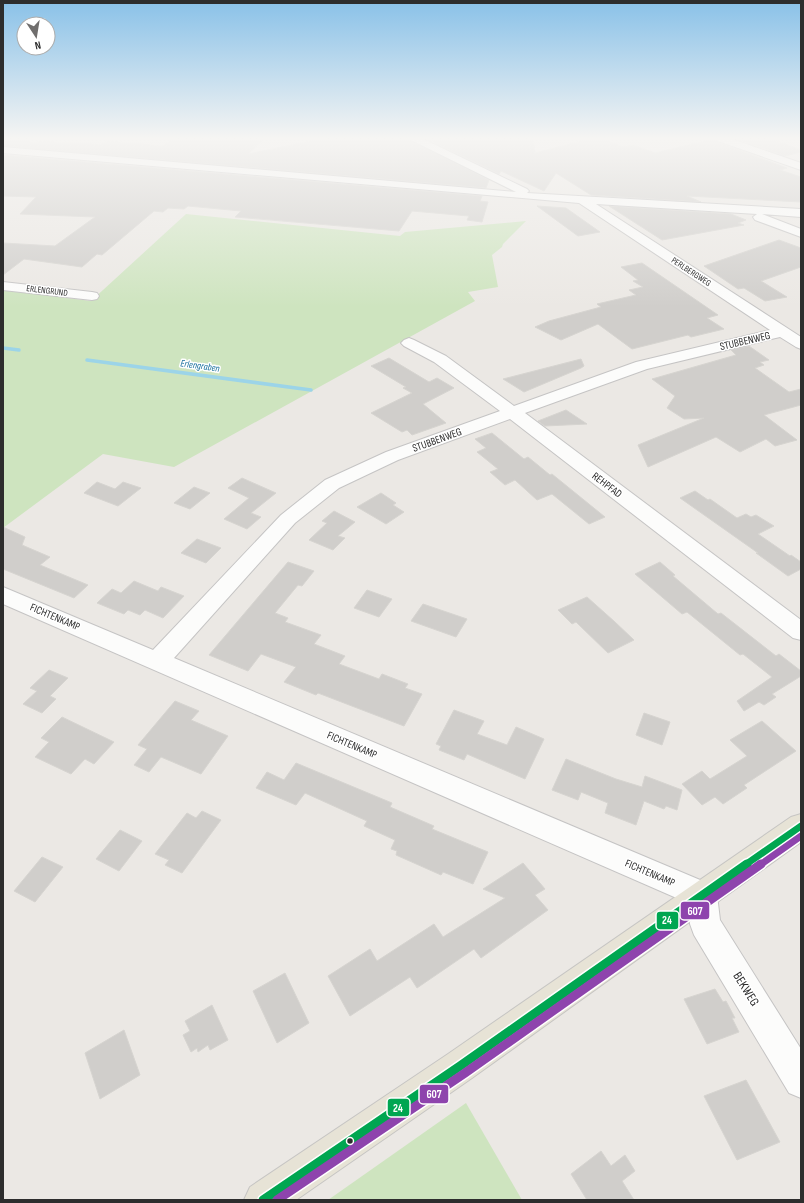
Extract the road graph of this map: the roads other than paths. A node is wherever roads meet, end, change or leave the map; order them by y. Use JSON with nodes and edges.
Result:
{"nodes":[{"id":1,"x":504,"y":194,"type":"edge"},
{"id":2,"x":530,"y":194,"type":"edge"},
{"id":3,"x":536,"y":197,"type":"junction"},
{"id":4,"x":581,"y":199,"type":"junction"},
{"id":5,"x":741,"y":210,"type":"junction"},
{"id":6,"x":801,"y":212,"type":"edge"},
{"id":7,"x":801,"y":233,"type":"edge"},
{"id":8,"x":3,"y":286,"type":"edge"},
{"id":9,"x":92,"y":296,"type":"dead end"},
{"id":10,"x":783,"y":332,"type":"junction"},
{"id":11,"x":409,"y":343,"type":"dead end"},
{"id":12,"x":801,"y":344,"type":"edge"},
{"id":13,"x":512,"y":412,"type":"junction"},
{"id":14,"x":3,"y":595,"type":"edge"},
{"id":15,"x":801,"y":632,"type":"edge"},
{"id":16,"x":158,"y":662,"type":"junction"},
{"id":17,"x":801,"y":826,"type":"edge"},
{"id":18,"x":702,"y":895,"type":"junction"},
{"id":19,"x":801,"y":1081,"type":"edge"},
{"id":20,"x":263,"y":1200,"type":"edge"}],
"edges":[{"from":1,"to":3,"type":"street"},
{"from":2,"to":3,"type":"street"},
{"from":3,"to":4,"type":"street"},
{"from":4,"to":5,"type":"street"},
{"from":4,"to":10,"type":"street","name":"PERLBERGWEG"},
{"from":5,"to":6,"type":"street"},
{"from":5,"to":7,"type":"street"},
{"from":8,"to":9,"type":"street","name":"ERLENGRUND"},
{"from":10,"to":12,"type":"street","name":"PERLBERGWEG"},
{"from":10,"to":13,"type":"street","name":"STUBBENWEG"},
{"from":11,"to":13,"type":"street","name":"REHPFAD"},
{"from":13,"to":15,"type":"street","name":"REHPFAD"},
{"from":13,"to":16,"type":"street","name":"STUBBENWEG"},
{"from":14,"to":16,"type":"street","name":"FICHTENKAMP"},
{"from":16,"to":18,"type":"street","name":"FICHTENKAMP"},
{"from":17,"to":18,"type":"main road"},
{"from":18,"to":19,"type":"street","name":"BEKWEG"},
{"from":18,"to":20,"type":"main road"}]}
